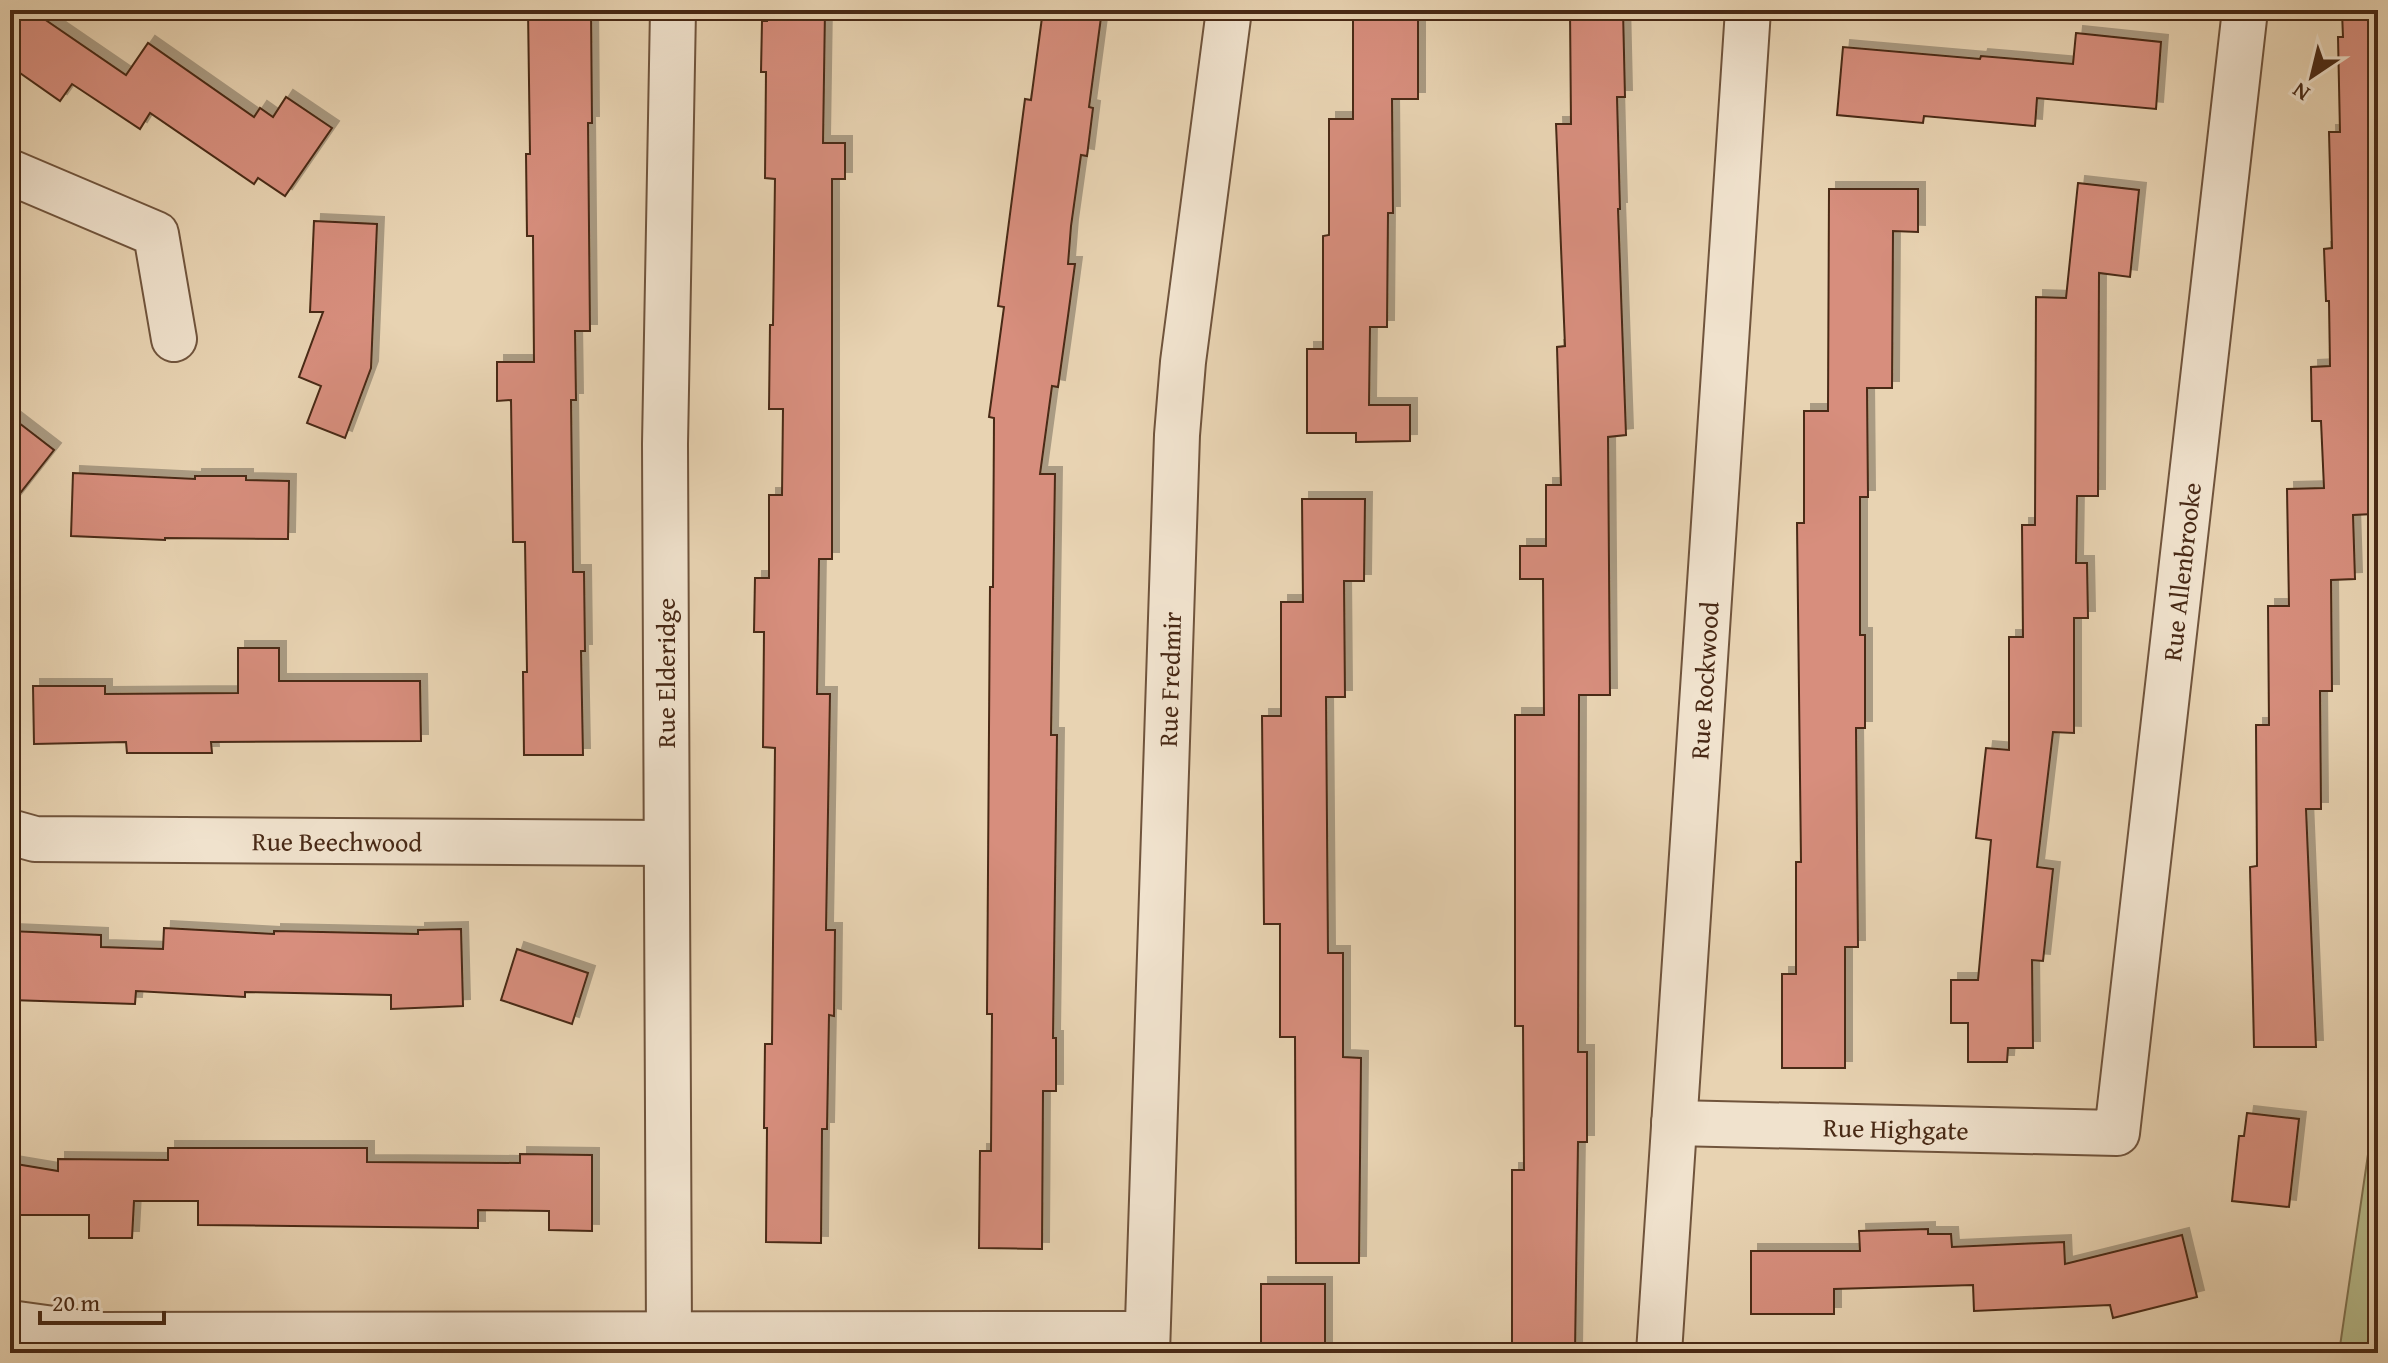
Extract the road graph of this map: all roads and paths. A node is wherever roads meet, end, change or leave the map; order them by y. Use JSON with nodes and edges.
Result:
{"nodes":[{"id":1,"x":673,"y":10,"type":"edge"},
{"id":2,"x":1229,"y":10,"type":"edge"},
{"id":3,"x":1748,"y":10,"type":"edge"},
{"id":4,"x":2245,"y":10,"type":"edge"},
{"id":5,"x":10,"y":172,"type":"edge"},
{"id":6,"x":174,"y":339,"type":"dead end"},
{"id":7,"x":10,"y":832,"type":"edge"},
{"id":8,"x":665,"y":843,"type":"junction"},
{"id":9,"x":1674,"y":1123,"type":"junction"},
{"id":10,"x":2117,"y":1133,"type":"joint"},
{"id":11,"x":10,"y":1323,"type":"edge"},
{"id":12,"x":669,"y":1336,"type":"junction"},
{"id":13,"x":1146,"y":1344,"type":"edge"},
{"id":14,"x":1659,"y":1353,"type":"edge"}],
"edges":[{"from":1,"to":8,"type":"street","name":"Rue Elderidge"},
{"from":2,"to":13,"type":"street","name":"Rue Fredmir"},
{"from":3,"to":9,"type":"street","name":"Rue Rockwood"},
{"from":4,"to":10,"type":"street","name":"Rue Allenbrooke"},
{"from":5,"to":6,"type":"street"},
{"from":7,"to":8,"type":"street","name":"Rue Beechwood"},
{"from":8,"to":12,"type":"street","name":"Rue Elderidge"},
{"from":9,"to":10,"type":"street","name":"Rue Highgate"},
{"from":9,"to":14,"type":"street","name":"Rue Rockwood"},
{"from":11,"to":12,"type":"street"},
{"from":12,"to":13,"type":"street"}]}
